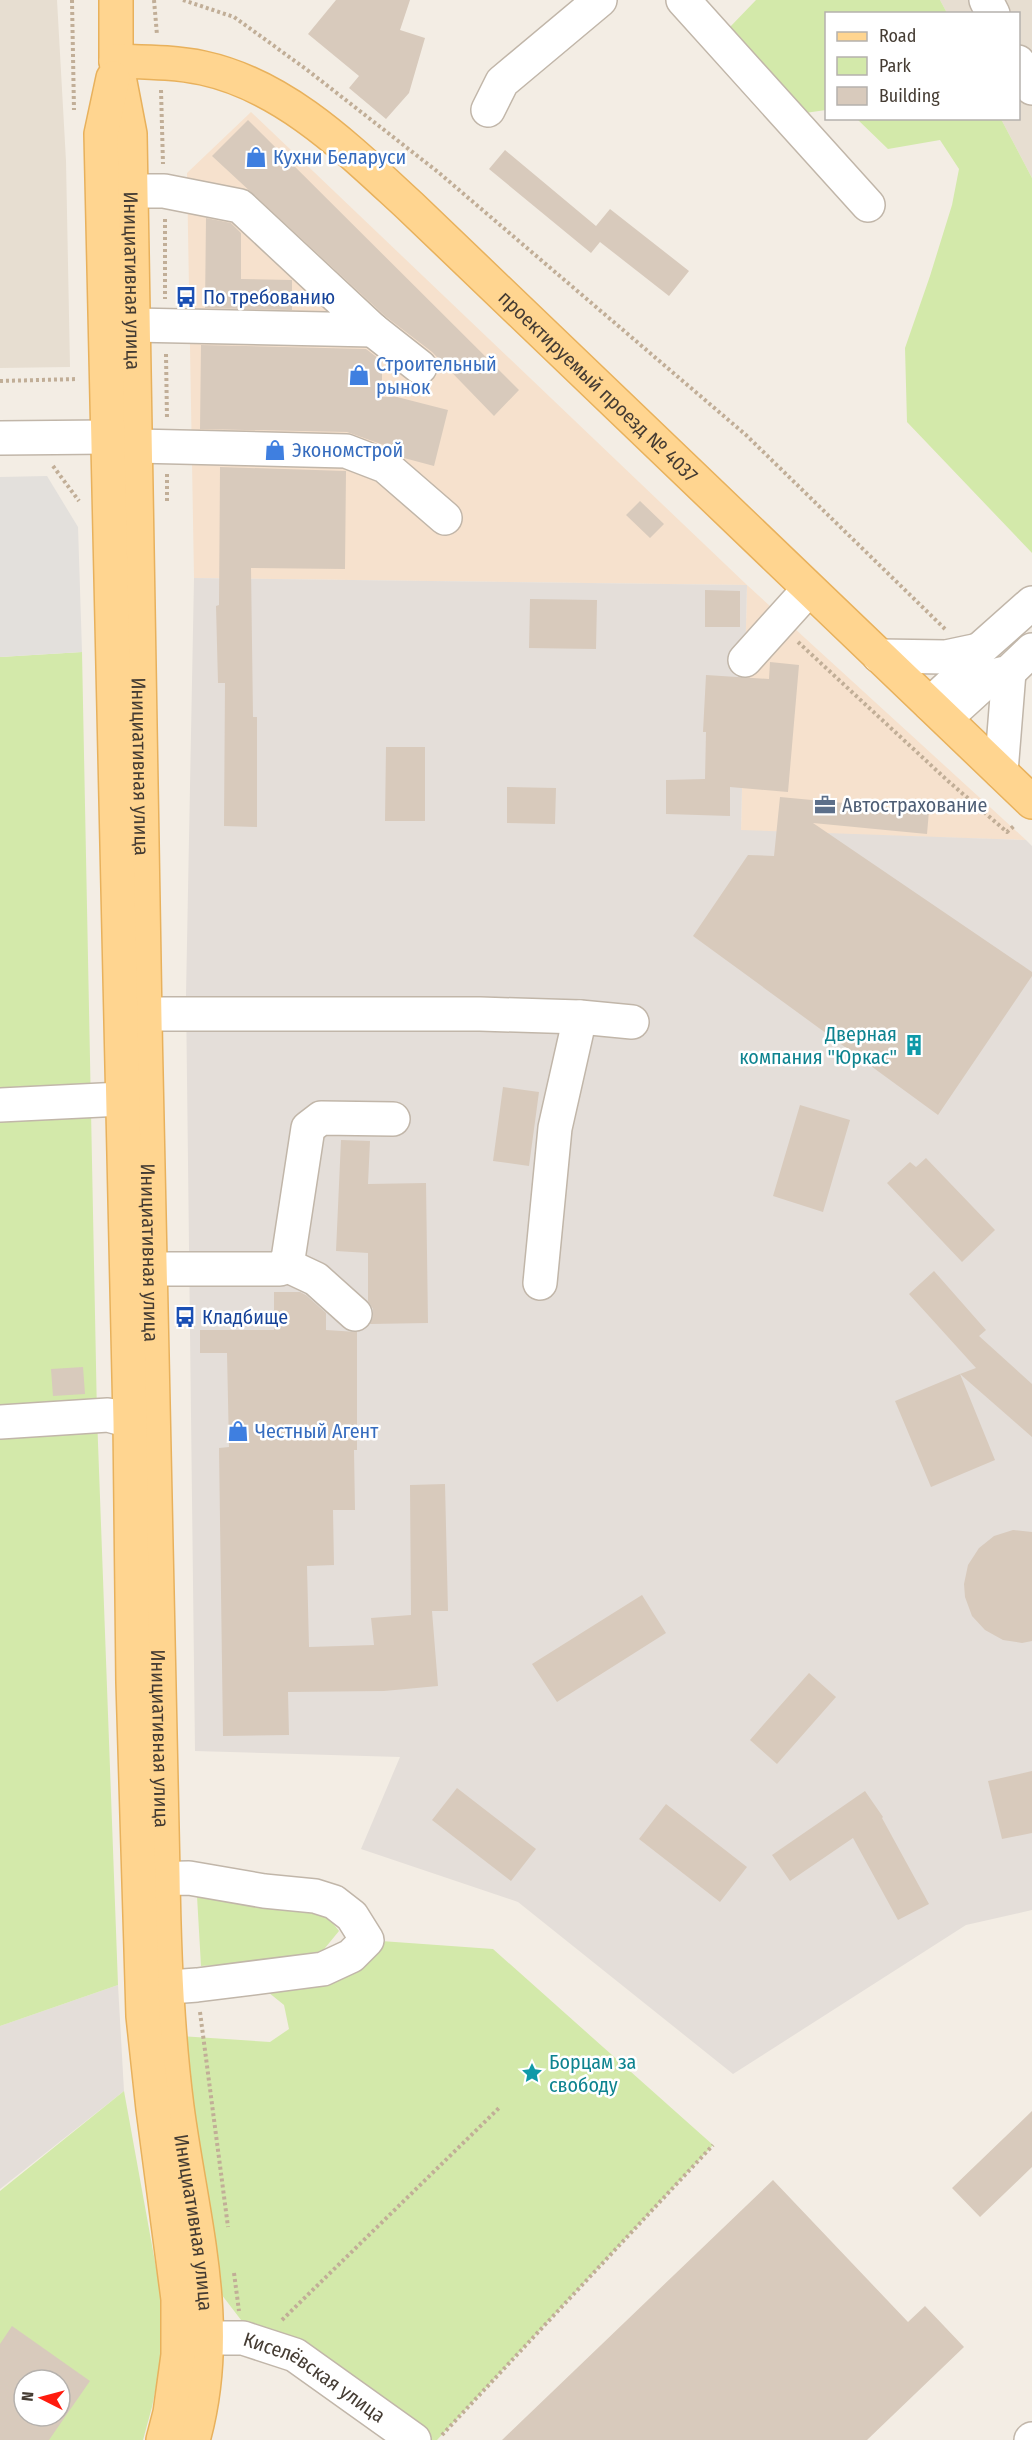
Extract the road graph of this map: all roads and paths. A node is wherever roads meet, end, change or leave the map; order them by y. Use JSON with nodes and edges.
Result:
{"nodes":[{"id":1,"x":116,"y":0,"type":"edge"},
{"id":2,"x":154,"y":0,"type":"edge"},
{"id":3,"x":183,"y":0,"type":"edge"},
{"id":4,"x":600,"y":0,"type":"edge"},
{"id":5,"x":683,"y":0,"type":"edge"},
{"id":6,"x":116,"y":61,"type":"junction"},
{"id":7,"x":160,"y":63,"type":"junction"},
{"id":8,"x":488,"y":110,"type":"dead end"},
{"id":9,"x":130,"y":191,"type":"junction"},
{"id":10,"x":164,"y":191,"type":"junction"},
{"id":11,"x":868,"y":204,"type":"dead end"},
{"id":12,"x":133,"y":325,"type":"junction"},
{"id":13,"x":373,"y":330,"type":"junction"},
{"id":14,"x":420,"y":367,"type":"dead end"},
{"id":15,"x":79,"y":380,"type":"dead end"},
{"id":16,"x":0,"y":381,"type":"edge"},
{"id":17,"x":0,"y":438,"type":"edge"},
{"id":18,"x":122,"y":442,"type":"junction"},
{"id":19,"x":53,"y":466,"type":"dead end"},
{"id":20,"x":83,"y":506,"type":"dead end"},
{"id":21,"x":445,"y":518,"type":"dead end"},
{"id":22,"x":809,"y":589,"type":"junction"},
{"id":23,"x":1032,"y":603,"type":"edge"},
{"id":24,"x":777,"y":624,"type":"junction"},
{"id":25,"x":966,"y":643,"type":"junction"},
{"id":26,"x":879,"y":656,"type":"junction"},
{"id":27,"x":745,"y":660,"type":"dead end"},
{"id":28,"x":1020,"y":661,"type":"edge"},
{"id":29,"x":937,"y":712,"type":"junction"},
{"id":30,"x":1001,"y":772,"type":"junction"},
{"id":31,"x":1032,"y":802,"type":"edge"},
{"id":32,"x":1007,"y":832,"type":"dead end"},
{"id":33,"x":146,"y":1014,"type":"junction"},
{"id":34,"x":580,"y":1017,"type":"junction"},
{"id":35,"x":632,"y":1022,"type":"dead end"},
{"id":36,"x":122,"y":1099,"type":"junction"},
{"id":37,"x":0,"y":1105,"type":"edge"},
{"id":38,"x":393,"y":1119,"type":"dead end"},
{"id":39,"x":284,"y":1264,"type":"junction"},
{"id":40,"x":151,"y":1269,"type":"junction"},
{"id":41,"x":540,"y":1283,"type":"dead end"},
{"id":42,"x":355,"y":1314,"type":"dead end"},
{"id":43,"x":130,"y":1421,"type":"junction"},
{"id":44,"x":0,"y":1422,"type":"edge"},
{"id":45,"x":151,"y":1878,"type":"junction"},
{"id":46,"x":169,"y":1987,"type":"junction"},
{"id":47,"x":500,"y":2107,"type":"dead end"},
{"id":48,"x":713,"y":2145,"type":"dead end"},
{"id":49,"x":229,"y":2232,"type":"dead end"},
{"id":50,"x":234,"y":2268,"type":"dead end"},
{"id":51,"x":207,"y":2338,"type":"junction"},
{"id":52,"x":251,"y":2340,"type":"junction"},
{"id":53,"x":163,"y":2440,"type":"edge"},
{"id":54,"x":193,"y":2440,"type":"edge"},
{"id":55,"x":414,"y":2440,"type":"edge"},
{"id":56,"x":437,"y":2440,"type":"edge"}],
"edges":[{"from":1,"to":6,"type":"main road","name":"Инициативная улица"},
{"from":2,"to":7,"type":"path"},
{"from":3,"to":25,"type":"path"},
{"from":4,"to":8,"type":"street"},
{"from":5,"to":11,"type":"street"},
{"from":6,"to":7,"type":"main road","name":"проектируемый проезд № 4037"},
{"from":6,"to":9,"type":"main road","name":"Инициативная улица"},
{"from":6,"to":18,"type":"main road","name":"Инициативная улица"},
{"from":7,"to":10,"type":"path"},
{"from":7,"to":22,"type":"main road","name":"проектируемый проезд № 4037"},
{"from":9,"to":10,"type":"street"},
{"from":9,"to":12,"type":"main road","name":"Инициативная улица"},
{"from":10,"to":13,"type":"street"},
{"from":12,"to":13,"type":"street"},
{"from":12,"to":18,"type":"main road","name":"Инициативная улица"},
{"from":13,"to":14,"type":"street"},
{"from":15,"to":16,"type":"path"},
{"from":17,"to":18,"type":"street"},
{"from":18,"to":21,"type":"street"},
{"from":18,"to":33,"type":"main road","name":"Инициативная улица"},
{"from":18,"to":36,"type":"main road","name":"Инициативная улица"},
{"from":19,"to":20,"type":"path"},
{"from":22,"to":24,"type":"street"},
{"from":22,"to":26,"type":"main road","name":"проектируемый проезд № 4037"},
{"from":23,"to":25,"type":"street"},
{"from":24,"to":27,"type":"street"},
{"from":24,"to":32,"type":"path"},
{"from":25,"to":26,"type":"street"},
{"from":25,"to":29,"type":"street"},
{"from":26,"to":29,"type":"main road","name":"проектируемый проезд № 4037"},
{"from":28,"to":29,"type":"street"},
{"from":28,"to":30,"type":"street"},
{"from":29,"to":30,"type":"main road","name":"проектируемый проезд № 4037"},
{"from":30,"to":31,"type":"main road","name":"проектируемый проезд № 4037"},
{"from":33,"to":34,"type":"street"},
{"from":33,"to":40,"type":"main road","name":"Инициативная улица"},
{"from":34,"to":35,"type":"street"},
{"from":34,"to":41,"type":"street"},
{"from":36,"to":37,"type":"street"},
{"from":36,"to":43,"type":"main road","name":"Инициативная улица"},
{"from":38,"to":39,"type":"street"},
{"from":39,"to":40,"type":"street"},
{"from":39,"to":42,"type":"street"},
{"from":40,"to":45,"type":"main road","name":"Инициативная улица"},
{"from":43,"to":44,"type":"street"},
{"from":43,"to":45,"type":"main road","name":"Инициативная улица"},
{"from":45,"to":46,"type":"main road","name":"Инициативная улица"},
{"from":45,"to":46,"type":"street"},
{"from":46,"to":49,"type":"path"},
{"from":46,"to":51,"type":"main road","name":"Инициативная улица"},
{"from":46,"to":53,"type":"main road","name":"Инициативная улица"},
{"from":47,"to":52,"type":"path"},
{"from":48,"to":56,"type":"path"},
{"from":50,"to":52,"type":"path"},
{"from":51,"to":52,"type":"street","name":"Киселёвская улица"},
{"from":51,"to":54,"type":"main road","name":"Инициативная улица"},
{"from":52,"to":55,"type":"street","name":"Киселёвская улица"}]}
